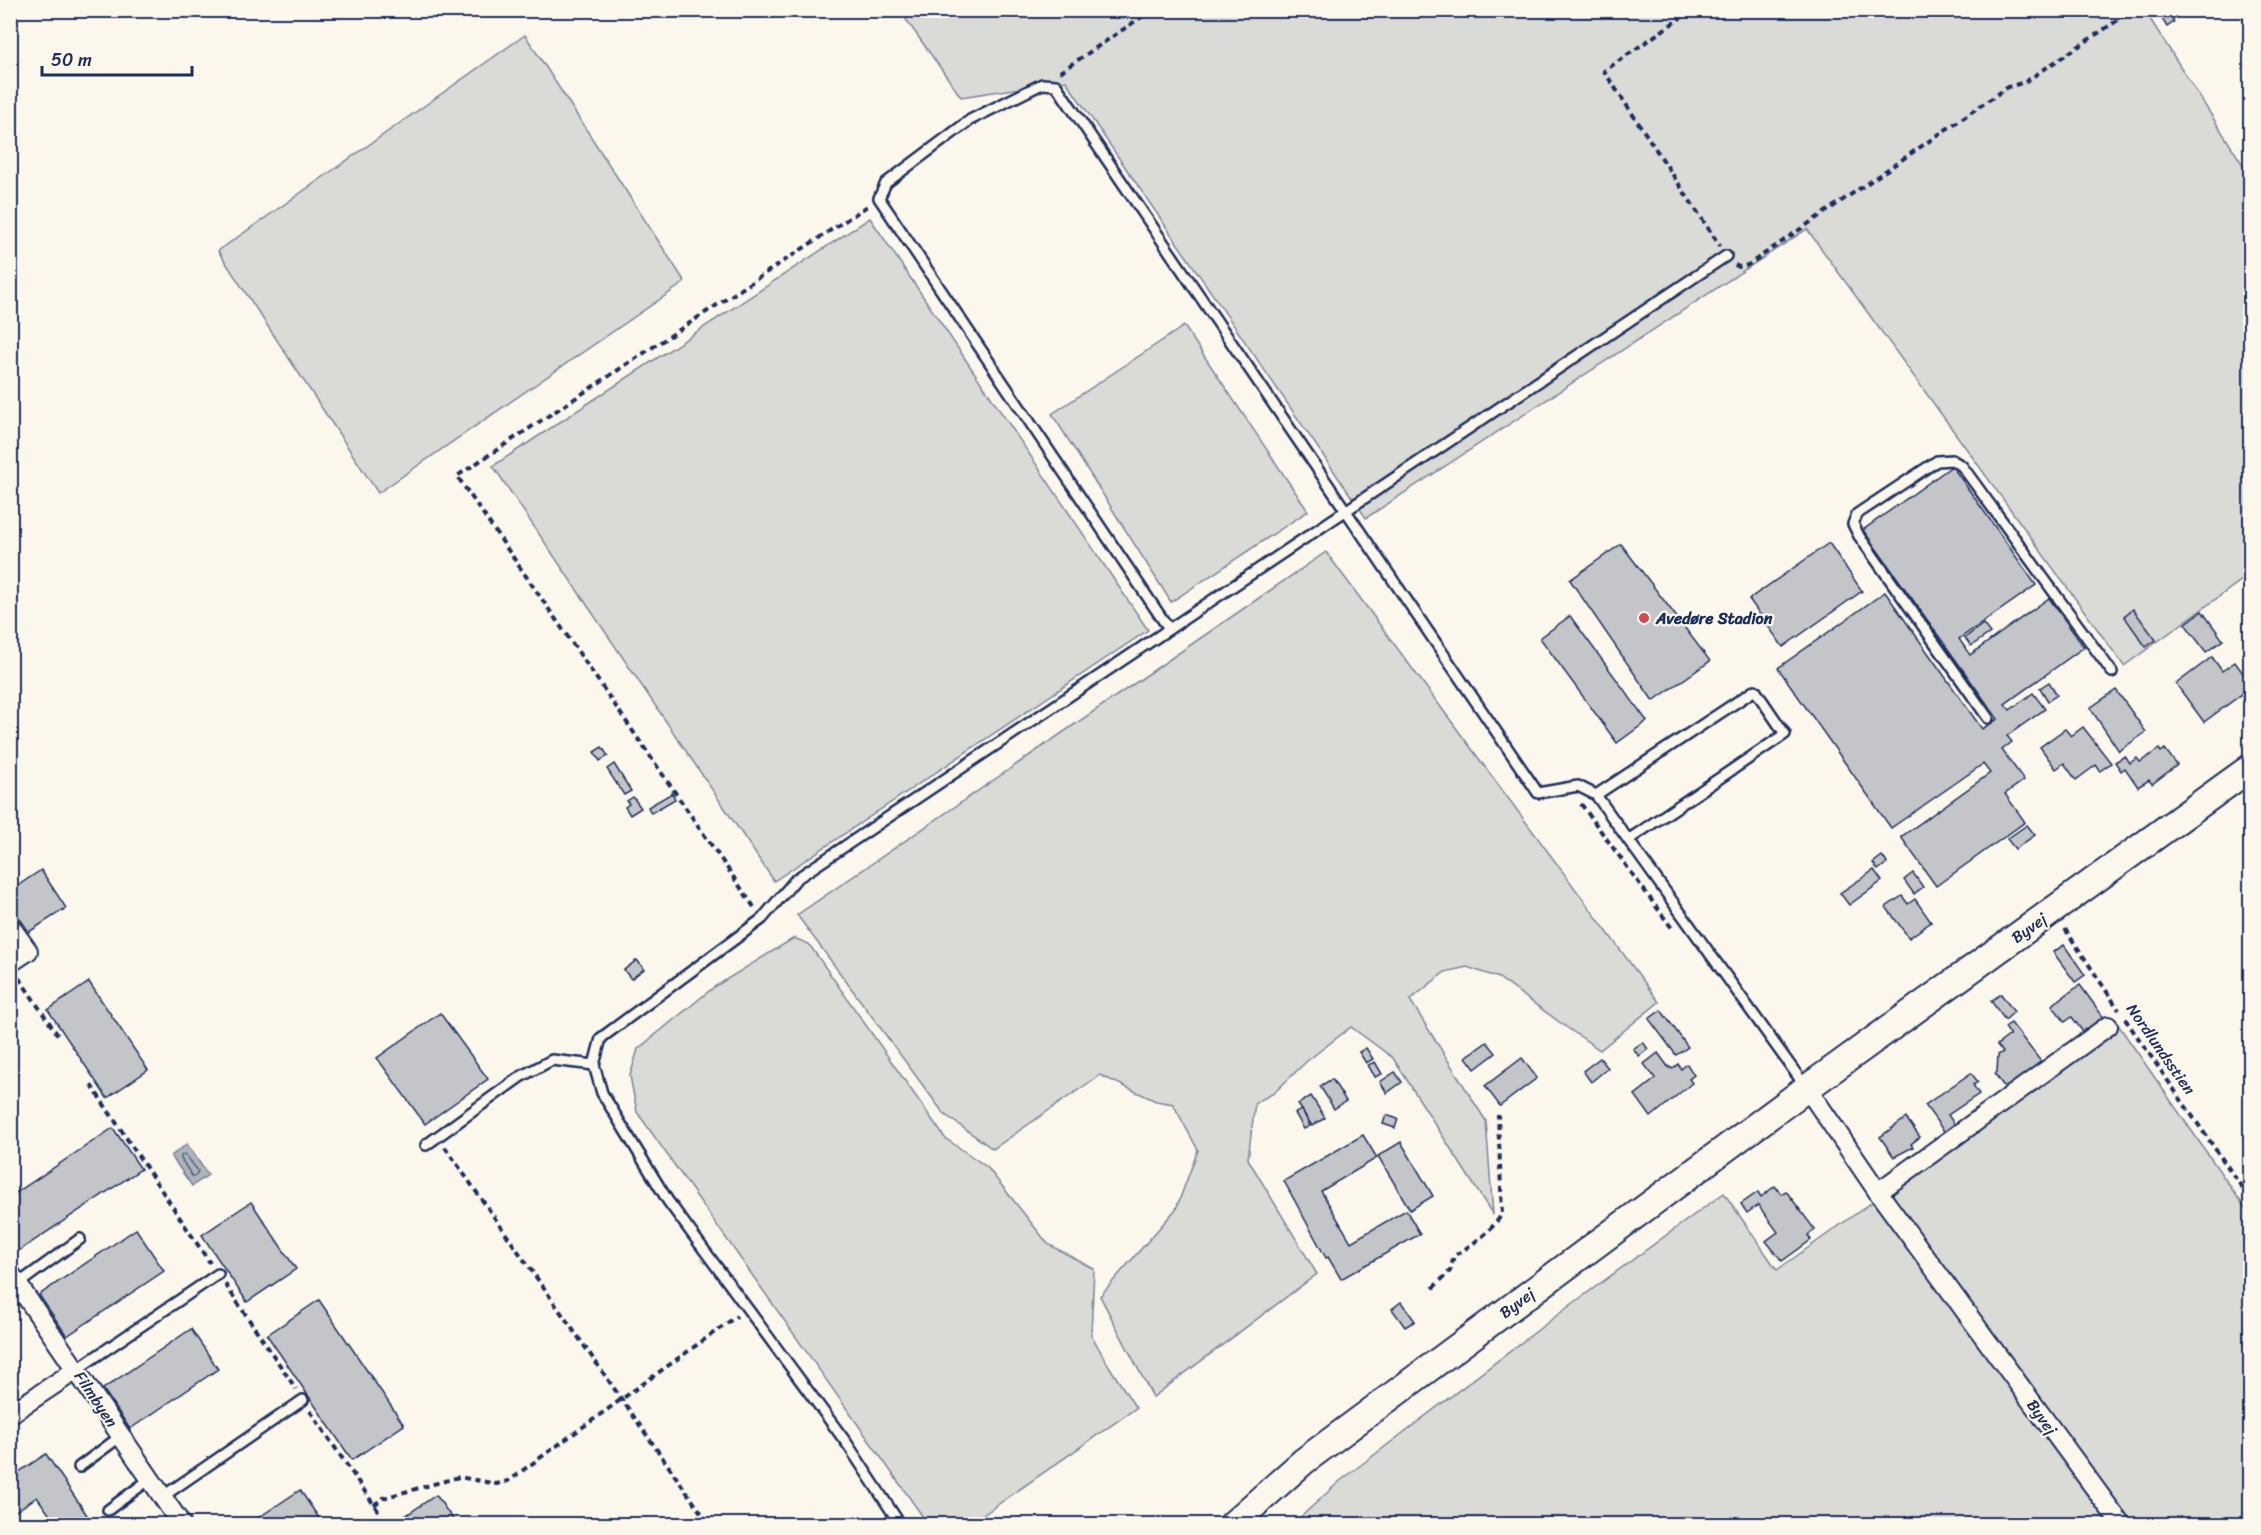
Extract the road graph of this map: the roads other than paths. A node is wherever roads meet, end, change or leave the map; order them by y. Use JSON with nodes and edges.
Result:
{"nodes":[{"id":1,"x":1726,"y":256,"type":"road end"},
{"id":2,"x":1345,"y":510,"type":"junction"},
{"id":3,"x":1169,"y":629,"type":"junction"},
{"id":4,"x":2112,"y":672,"type":"dead end"},
{"id":5,"x":1988,"y":718,"type":"dead end"},
{"id":6,"x":2250,"y":768,"type":"edge"},
{"id":7,"x":1596,"y":795,"type":"junction"},
{"id":8,"x":1628,"y":840,"type":"junction"},
{"id":9,"x":10,"y":926,"type":"edge"},
{"id":10,"x":14,"y":969,"type":"edge"},
{"id":11,"x":2108,"y":1026,"type":"dead end"},
{"id":12,"x":594,"y":1065,"type":"junction"},
{"id":13,"x":1807,"y":1088,"type":"junction"},
{"id":14,"x":426,"y":1145,"type":"dead end"},
{"id":15,"x":1878,"y":1192,"type":"junction"},
{"id":16,"x":80,"y":1239,"type":"dead end"},
{"id":17,"x":218,"y":1274,"type":"road end"},
{"id":18,"x":14,"y":1279,"type":"edge"},
{"id":19,"x":76,"y":1370,"type":"junction"},
{"id":20,"x":303,"y":1400,"type":"road end"},
{"id":21,"x":10,"y":1414,"type":"edge"},
{"id":22,"x":121,"y":1436,"type":"junction"},
{"id":23,"x":79,"y":1467,"type":"dead end"},
{"id":24,"x":150,"y":1479,"type":"junction"},
{"id":25,"x":162,"y":1497,"type":"junction"},
{"id":26,"x":108,"y":1510,"type":"dead end"},
{"id":27,"x":176,"y":1523,"type":"edge"},
{"id":28,"x":900,"y":1524,"type":"edge"},
{"id":29,"x":1233,"y":1524,"type":"edge"},
{"id":30,"x":2121,"y":1524,"type":"edge"}],
"edges":[{"from":1,"to":2,"type":"lane"},
{"from":2,"to":3,"type":"lane"},
{"from":2,"to":3,"type":"lane"},
{"from":2,"to":7,"type":"lane"},
{"from":3,"to":12,"type":"lane"},
{"from":4,"to":5,"type":"lane"},
{"from":6,"to":13,"type":"street","name":"Byvej"},
{"from":7,"to":8,"type":"lane"},
{"from":7,"to":8,"type":"lane"},
{"from":8,"to":13,"type":"lane"},
{"from":9,"to":10,"type":"street"},
{"from":11,"to":15,"type":"street"},
{"from":12,"to":14,"type":"lane"},
{"from":12,"to":28,"type":"lane"},
{"from":13,"to":15,"type":"street","name":"Byvej"},
{"from":13,"to":29,"type":"street","name":"Byvej"},
{"from":15,"to":30,"type":"street","name":"Byvej"},
{"from":16,"to":18,"type":"lane"},
{"from":17,"to":19,"type":"lane"},
{"from":18,"to":19,"type":"street","name":"Filmbyen"},
{"from":19,"to":21,"type":"street"},
{"from":19,"to":22,"type":"street","name":"Filmbyen"},
{"from":20,"to":25,"type":"lane"},
{"from":22,"to":23,"type":"lane"},
{"from":22,"to":24,"type":"street","name":"Filmbyen"},
{"from":24,"to":25,"type":"street","name":"Filmbyen"},
{"from":24,"to":26,"type":"lane"},
{"from":25,"to":27,"type":"street","name":"Filmbyen"}]}
